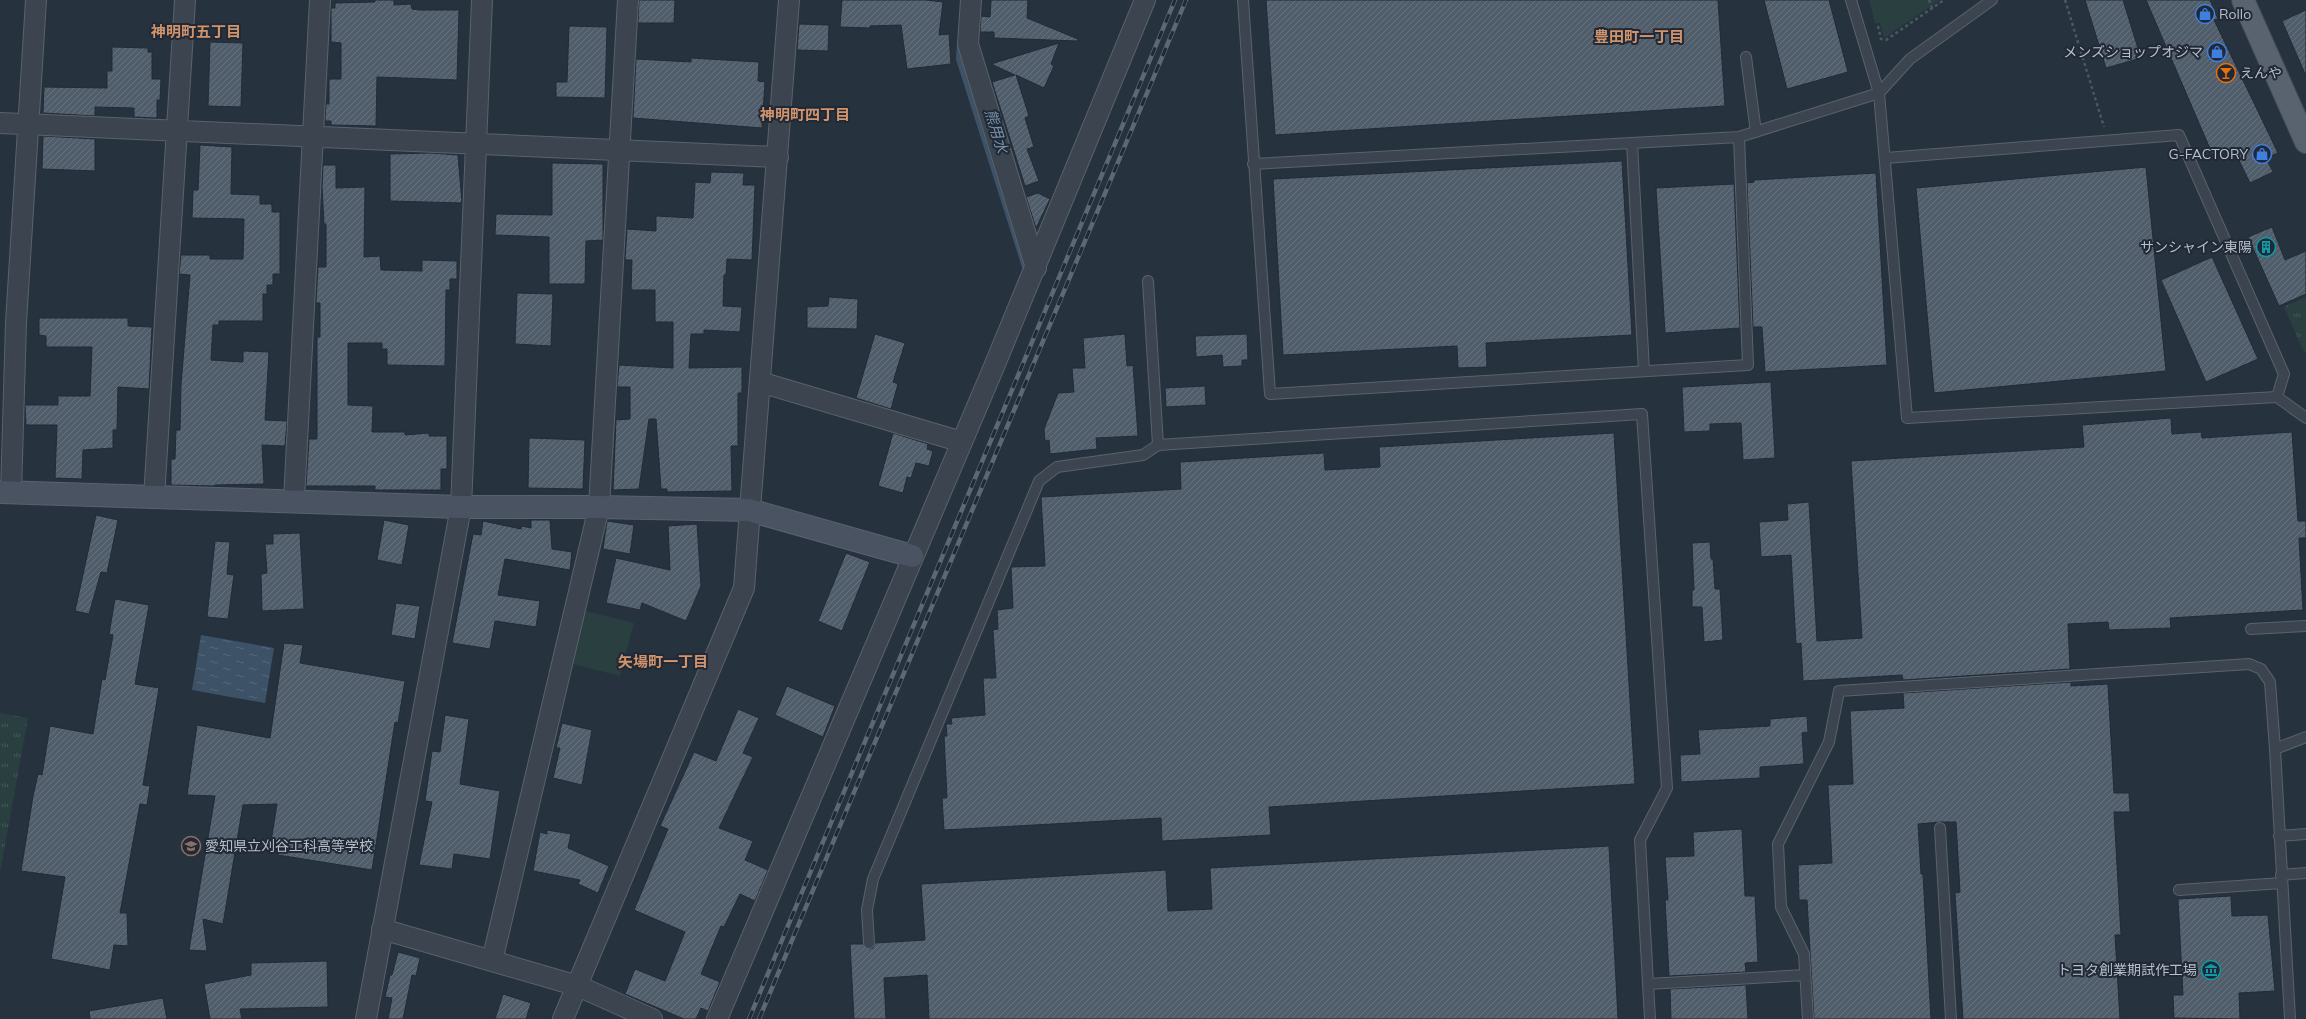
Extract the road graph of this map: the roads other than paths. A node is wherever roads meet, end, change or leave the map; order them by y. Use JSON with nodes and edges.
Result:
{"nodes":[{"id":1,"x":36,"y":0,"type":"edge"},
{"id":2,"x":185,"y":0,"type":"edge"},
{"id":3,"x":320,"y":0,"type":"edge"},
{"id":4,"x":482,"y":0,"type":"edge"},
{"id":5,"x":628,"y":0,"type":"edge"},
{"id":6,"x":789,"y":0,"type":"edge"},
{"id":7,"x":971,"y":0,"type":"edge"},
{"id":8,"x":1145,"y":0,"type":"edge"},
{"id":9,"x":1243,"y":0,"type":"edge"},
{"id":10,"x":1851,"y":0,"type":"edge"},
{"id":11,"x":1992,"y":0,"type":"edge"},
{"id":12,"x":2243,"y":0,"type":"edge"},
{"id":13,"x":1746,"y":57,"type":"dead end"},
{"id":14,"x":1879,"y":93,"type":"junction"},
{"id":15,"x":0,"y":123,"type":"edge"},
{"id":16,"x":29,"y":125,"type":"junction"},
{"id":17,"x":178,"y":132,"type":"junction"},
{"id":18,"x":1756,"y":132,"type":"junction"},
{"id":19,"x":313,"y":137,"type":"junction"},
{"id":20,"x":1739,"y":137,"type":"junction"},
{"id":21,"x":2306,"y":142,"type":"edge"},
{"id":22,"x":1632,"y":143,"type":"junction"},
{"id":23,"x":475,"y":144,"type":"junction"},
{"id":24,"x":619,"y":150,"type":"junction"},
{"id":25,"x":778,"y":157,"type":"junction"},
{"id":26,"x":1886,"y":158,"type":"junction"},
{"id":27,"x":1253,"y":164,"type":"junction"},
{"id":28,"x":1036,"y":268,"type":"junction"},
{"id":29,"x":1148,"y":281,"type":"dead end"},
{"id":30,"x":1644,"y":371,"type":"junction"},
{"id":31,"x":760,"y":382,"type":"junction"},
{"id":32,"x":2277,"y":398,"type":"junction"},
{"id":33,"x":2306,"y":418,"type":"edge"},
{"id":34,"x":962,"y":442,"type":"junction"},
{"id":35,"x":1158,"y":445,"type":"junction"},
{"id":36,"x":5,"y":492,"type":"edge"},
{"id":37,"x":154,"y":498,"type":"junction"},
{"id":38,"x":294,"y":500,"type":"junction"},
{"id":39,"x":461,"y":507,"type":"junction"},
{"id":40,"x":599,"y":507,"type":"junction"},
{"id":41,"x":749,"y":510,"type":"junction"},
{"id":42,"x":912,"y":556,"type":"junction"},
{"id":43,"x":2306,"y":626,"type":"edge"},
{"id":44,"x":2251,"y":629,"type":"dead end"},
{"id":45,"x":2306,"y":737,"type":"edge"},
{"id":46,"x":2276,"y":749,"type":"junction"},
{"id":47,"x":1940,"y":828,"type":"dead end"},
{"id":48,"x":2306,"y":834,"type":"edge"},
{"id":49,"x":2279,"y":836,"type":"junction"},
{"id":50,"x":2306,"y":874,"type":"edge"},
{"id":51,"x":2282,"y":879,"type":"junction"},
{"id":52,"x":2179,"y":890,"type":"dead end"},
{"id":53,"x":382,"y":929,"type":"junction"},
{"id":54,"x":869,"y":943,"type":"dead end"},
{"id":55,"x":492,"y":961,"type":"junction"},
{"id":56,"x":1805,"y":975,"type":"junction"},
{"id":57,"x":1648,"y":984,"type":"junction"},
{"id":58,"x":578,"y":986,"type":"junction"},
{"id":59,"x":366,"y":1019,"type":"edge"},
{"id":60,"x":563,"y":1019,"type":"edge"},
{"id":61,"x":652,"y":1019,"type":"edge"},
{"id":62,"x":717,"y":1019,"type":"edge"},
{"id":63,"x":1650,"y":1019,"type":"edge"},
{"id":64,"x":1808,"y":1019,"type":"edge"},
{"id":65,"x":1951,"y":1019,"type":"edge"},
{"id":66,"x":2290,"y":1019,"type":"edge"}],
"edges":[{"from":1,"to":16,"type":"street"},
{"from":2,"to":17,"type":"street"},
{"from":3,"to":19,"type":"street"},
{"from":4,"to":23,"type":"street"},
{"from":5,"to":24,"type":"street"},
{"from":6,"to":25,"type":"street"},
{"from":7,"to":28,"type":"street"},
{"from":8,"to":28,"type":"street"},
{"from":9,"to":27,"type":"lane"},
{"from":10,"to":14,"type":"lane"},
{"from":11,"to":14,"type":"lane"},
{"from":12,"to":21,"type":"main road"},
{"from":13,"to":18,"type":"lane"},
{"from":14,"to":18,"type":"lane"},
{"from":14,"to":26,"type":"lane"},
{"from":15,"to":16,"type":"street"},
{"from":16,"to":17,"type":"street"},
{"from":16,"to":36,"type":"street"},
{"from":17,"to":19,"type":"street"},
{"from":17,"to":37,"type":"street"},
{"from":18,"to":20,"type":"lane"},
{"from":19,"to":23,"type":"street"},
{"from":19,"to":38,"type":"street"},
{"from":20,"to":22,"type":"lane"},
{"from":20,"to":30,"type":"lane"},
{"from":22,"to":27,"type":"lane"},
{"from":22,"to":30,"type":"lane"},
{"from":23,"to":24,"type":"street"},
{"from":23,"to":39,"type":"street"},
{"from":24,"to":25,"type":"street"},
{"from":24,"to":40,"type":"street"},
{"from":25,"to":31,"type":"street"},
{"from":26,"to":32,"type":"lane"},
{"from":26,"to":32,"type":"lane"},
{"from":27,"to":30,"type":"lane"},
{"from":28,"to":34,"type":"street"},
{"from":29,"to":35,"type":"lane"},
{"from":31,"to":34,"type":"street"},
{"from":31,"to":41,"type":"street"},
{"from":32,"to":33,"type":"lane"},
{"from":34,"to":42,"type":"street"},
{"from":35,"to":54,"type":"lane"},
{"from":35,"to":57,"type":"lane"},
{"from":36,"to":37,"type":"street"},
{"from":37,"to":38,"type":"street"},
{"from":38,"to":39,"type":"street"},
{"from":39,"to":40,"type":"street"},
{"from":39,"to":53,"type":"street"},
{"from":40,"to":41,"type":"street"},
{"from":40,"to":55,"type":"street"},
{"from":41,"to":42,"type":"street"},
{"from":41,"to":58,"type":"street"},
{"from":42,"to":62,"type":"street"},
{"from":43,"to":44,"type":"lane"},
{"from":45,"to":46,"type":"lane"},
{"from":46,"to":49,"type":"lane"},
{"from":46,"to":56,"type":"lane"},
{"from":47,"to":65,"type":"lane"},
{"from":48,"to":49,"type":"lane"},
{"from":49,"to":51,"type":"lane"},
{"from":50,"to":51,"type":"lane"},
{"from":51,"to":52,"type":"lane"},
{"from":51,"to":66,"type":"lane"},
{"from":53,"to":55,"type":"street"},
{"from":53,"to":59,"type":"street"},
{"from":55,"to":58,"type":"street"},
{"from":56,"to":57,"type":"lane"},
{"from":56,"to":64,"type":"lane"},
{"from":57,"to":63,"type":"lane"},
{"from":58,"to":60,"type":"street"},
{"from":58,"to":61,"type":"street"}]}
